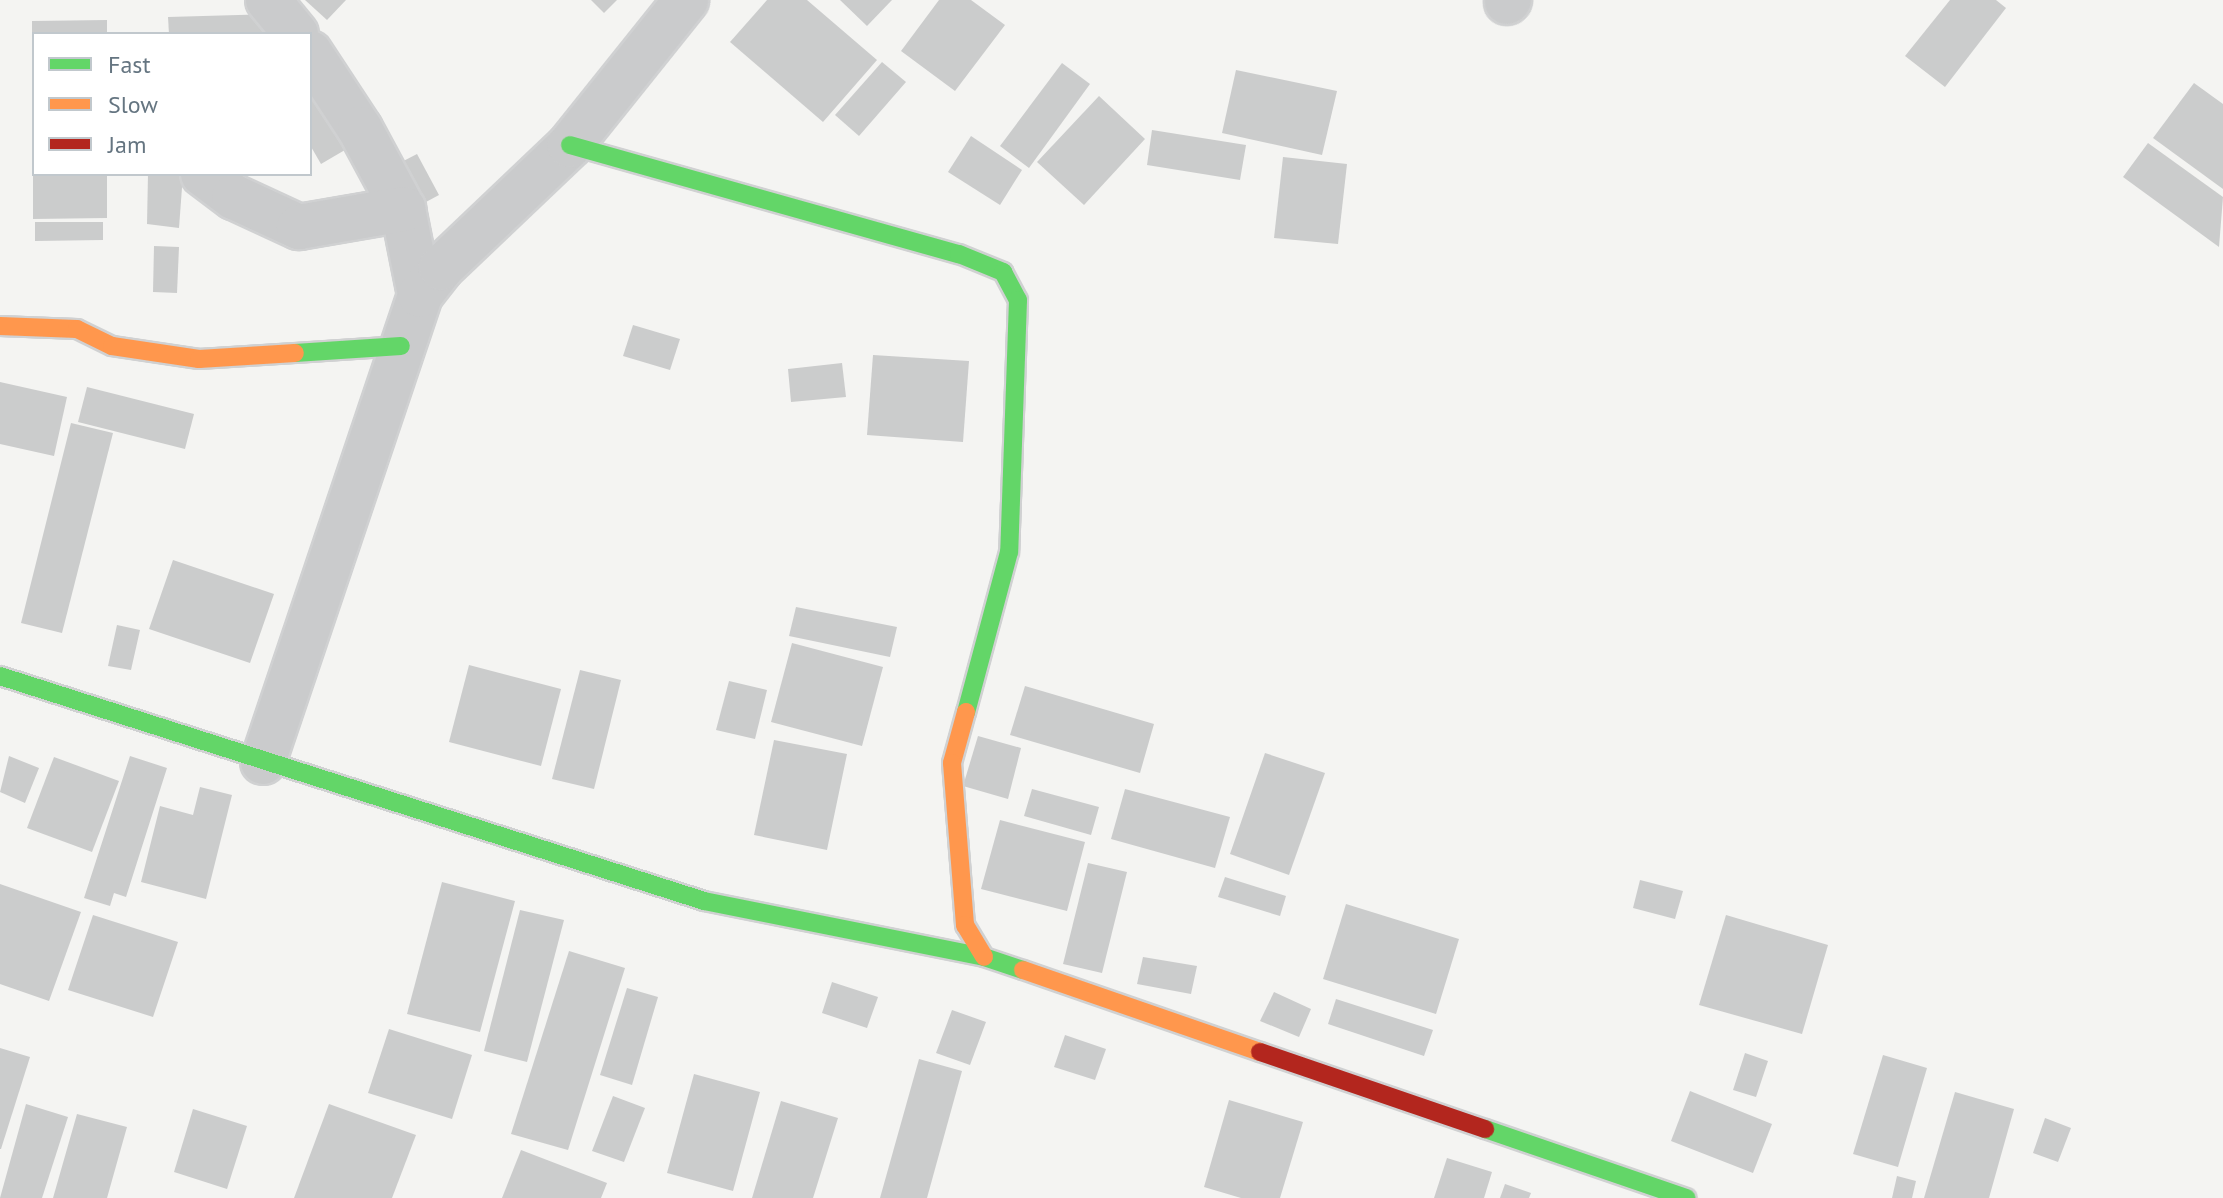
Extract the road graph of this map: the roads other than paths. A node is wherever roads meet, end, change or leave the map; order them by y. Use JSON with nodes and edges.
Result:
{"nodes":[{"id":1,"x":268,"y":0,"type":"edge"},
{"id":2,"x":686,"y":0,"type":"edge"},
{"id":3,"x":294,"y":32,"type":"edge"},
{"id":4,"x":312,"y":56,"type":"edge"},
{"id":5,"x":570,"y":145,"type":"junction"},
{"id":6,"x":206,"y":176,"type":"edge"},
{"id":7,"x":403,"y":209,"type":"junction"},
{"id":8,"x":420,"y":295,"type":"junction"},
{"id":9,"x":0,"y":326,"type":"edge"},
{"id":10,"x":401,"y":346,"type":"junction"},
{"id":11,"x":0,"y":676,"type":"edge"},
{"id":12,"x":263,"y":762,"type":"junction"},
{"id":13,"x":984,"y":957,"type":"junction"},
{"id":14,"x":1687,"y":1198,"type":"edge"}],
"edges":[{"from":1,"to":3,"type":"street"},
{"from":2,"to":5,"type":"street"},
{"from":4,"to":7,"type":"street"},
{"from":5,"to":8,"type":"street"},
{"from":5,"to":13,"type":"street"},
{"from":6,"to":7,"type":"street"},
{"from":7,"to":8,"type":"street"},
{"from":8,"to":10,"type":"street"},
{"from":9,"to":10,"type":"street"},
{"from":10,"to":12,"type":"street"},
{"from":11,"to":12,"type":"street"},
{"from":12,"to":13,"type":"street"},
{"from":13,"to":14,"type":"street"}]}
